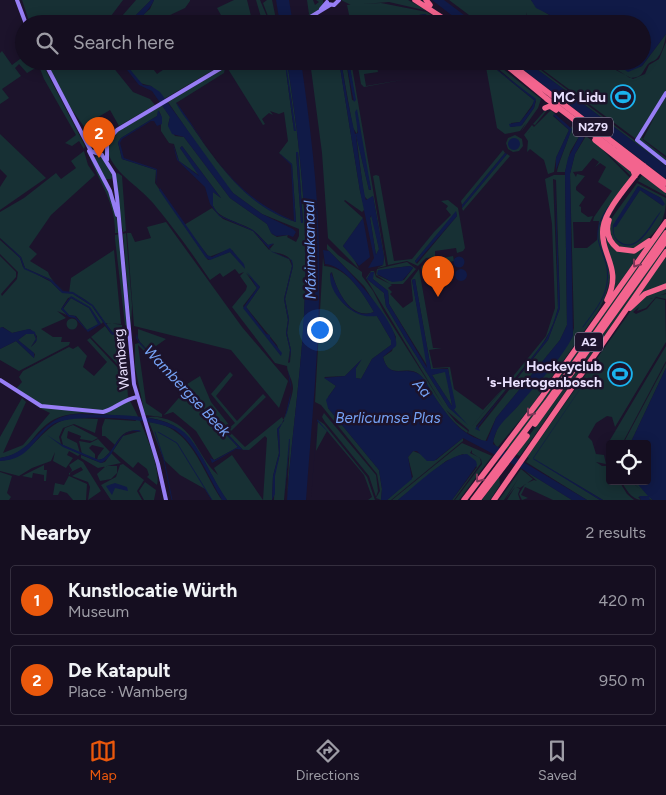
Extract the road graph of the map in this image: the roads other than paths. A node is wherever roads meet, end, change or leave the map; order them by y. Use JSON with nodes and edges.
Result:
{"nodes":[{"id":1,"x":18,"y":0,"type":"edge"},
{"id":2,"x":339,"y":0,"type":"edge"},
{"id":3,"x":410,"y":0,"type":"edge"},
{"id":4,"x":415,"y":0,"type":"edge"},
{"id":5,"x":328,"y":2,"type":"edge"},
{"id":6,"x":425,"y":2,"type":"edge"},
{"id":7,"x":24,"y":15,"type":"edge"},
{"id":8,"x":315,"y":15,"type":"edge"},
{"id":9,"x":441,"y":15,"type":"edge"},
{"id":10,"x":444,"y":15,"type":"edge"},
{"id":11,"x":48,"y":70,"type":"edge"},
{"id":12,"x":48,"y":70,"type":"edge"},
{"id":13,"x":218,"y":70,"type":"edge"},
{"id":14,"x":512,"y":70,"type":"edge"},
{"id":15,"x":518,"y":70,"type":"edge"},
{"id":16,"x":666,"y":93,"type":"edge"},
{"id":17,"x":556,"y":102,"type":"junction"},
{"id":18,"x":544,"y":108,"type":"junction"},
{"id":19,"x":595,"y":136,"type":"junction"},
{"id":20,"x":110,"y":138,"type":"junction"},
{"id":21,"x":611,"y":147,"type":"junction"},
{"id":22,"x":97,"y":153,"type":"junction"},
{"id":23,"x":93,"y":158,"type":"junction"},
{"id":24,"x":666,"y":163,"type":"edge"},
{"id":25,"x":108,"y":164,"type":"junction"},
{"id":26,"x":640,"y":171,"type":"junction"},
{"id":27,"x":114,"y":176,"type":"junction"},
{"id":28,"x":105,"y":179,"type":"junction"},
{"id":29,"x":666,"y":183,"type":"edge"},
{"id":30,"x":666,"y":190,"type":"edge"},
{"id":31,"x":666,"y":222,"type":"edge"},
{"id":32,"x":121,"y":230,"type":"junction"},
{"id":33,"x":664,"y":230,"type":"edge"},
{"id":34,"x":666,"y":240,"type":"edge"},
{"id":35,"x":666,"y":252,"type":"edge"},
{"id":36,"x":666,"y":286,"type":"edge"},
{"id":37,"x":599,"y":316,"type":"junction"},
{"id":38,"x":620,"y":319,"type":"junction"},
{"id":39,"x":0,"y":380,"type":"edge"},
{"id":40,"x":137,"y":397,"type":"junction"},
{"id":41,"x":513,"y":451,"type":"junction"},
{"id":42,"x":502,"y":464,"type":"junction"},
{"id":43,"x":166,"y":500,"type":"edge"},
{"id":44,"x":464,"y":500,"type":"edge"},
{"id":45,"x":473,"y":500,"type":"edge"},
{"id":46,"x":478,"y":500,"type":"edge"},
{"id":47,"x":494,"y":500,"type":"edge"}],
"edges":[{"from":1,"to":7,"type":"main road"},
{"from":2,"to":5,"type":"main road"},
{"from":3,"to":6,"type":"highway"},
{"from":4,"to":6,"type":"highway"},
{"from":5,"to":8,"type":"main road"},
{"from":6,"to":9,"type":"highway"},
{"from":6,"to":10,"type":"highway"},
{"from":11,"to":22,"type":"main road","name":"Wamberg"},
{"from":12,"to":23,"type":"main road","name":"Wamberg"},
{"from":13,"to":20,"type":"main road"},
{"from":14,"to":17,"type":"highway","number":"N279","bridge":true},
{"from":15,"to":17,"type":"highway","number":"N279"},
{"from":16,"to":24,"type":"main road"},
{"from":17,"to":18,"type":"highway"},
{"from":17,"to":19,"type":"highway","number":"N279"},
{"from":17,"to":26,"type":"highway","number":"N279"},
{"from":18,"to":21,"type":"highway","number":"N279"},
{"from":18,"to":26,"type":"highway","number":"N279"},
{"from":19,"to":21,"type":"highway","number":"N279"},
{"from":19,"to":26,"type":"highway","number":"N279"},
{"from":20,"to":22,"type":"main road"},
{"from":20,"to":25,"type":"main road","name":"Wamberg"},
{"from":21,"to":26,"type":"highway","number":"N279"},
{"from":22,"to":23,"type":"main road"},
{"from":22,"to":25,"type":"main road","name":"Wamberg"},
{"from":23,"to":28,"type":"main road","name":"Wamberg"},
{"from":25,"to":27,"type":"main road","name":"Wamberg"},
{"from":26,"to":29,"type":"highway","number":"N279"},
{"from":26,"to":30,"type":"highway","number":"N279"},
{"from":26,"to":33,"type":"highway","number":"A2"},
{"from":26,"to":37,"type":"highway","number":"A2"},
{"from":27,"to":28,"type":"main road"},
{"from":27,"to":32,"type":"main road","name":"Wamberg"},
{"from":28,"to":32,"type":"main road","name":"Wamberg"},
{"from":31,"to":33,"type":"highway","number":"A2"},
{"from":32,"to":40,"type":"main road","name":"Wamberg"},
{"from":33,"to":37,"type":"highway","number":"A2","one_way":true},
{"from":33,"to":41,"type":"highway","number":"A2"},
{"from":34,"to":41,"type":"highway","number":"A2"},
{"from":35,"to":38,"type":"highway","number":"A2"},
{"from":36,"to":38,"type":"highway","number":"A2"},
{"from":37,"to":44,"type":"highway","number":"A2","one_way":true},
{"from":38,"to":47,"type":"highway","number":"A2"},
{"from":39,"to":40,"type":"main road","name":"Wamberg"},
{"from":40,"to":43,"type":"main road"},
{"from":41,"to":42,"type":"highway","number":"A2"},
{"from":42,"to":45,"type":"highway","number":"A2"},
{"from":42,"to":46,"type":"highway","number":"A2"}]}
